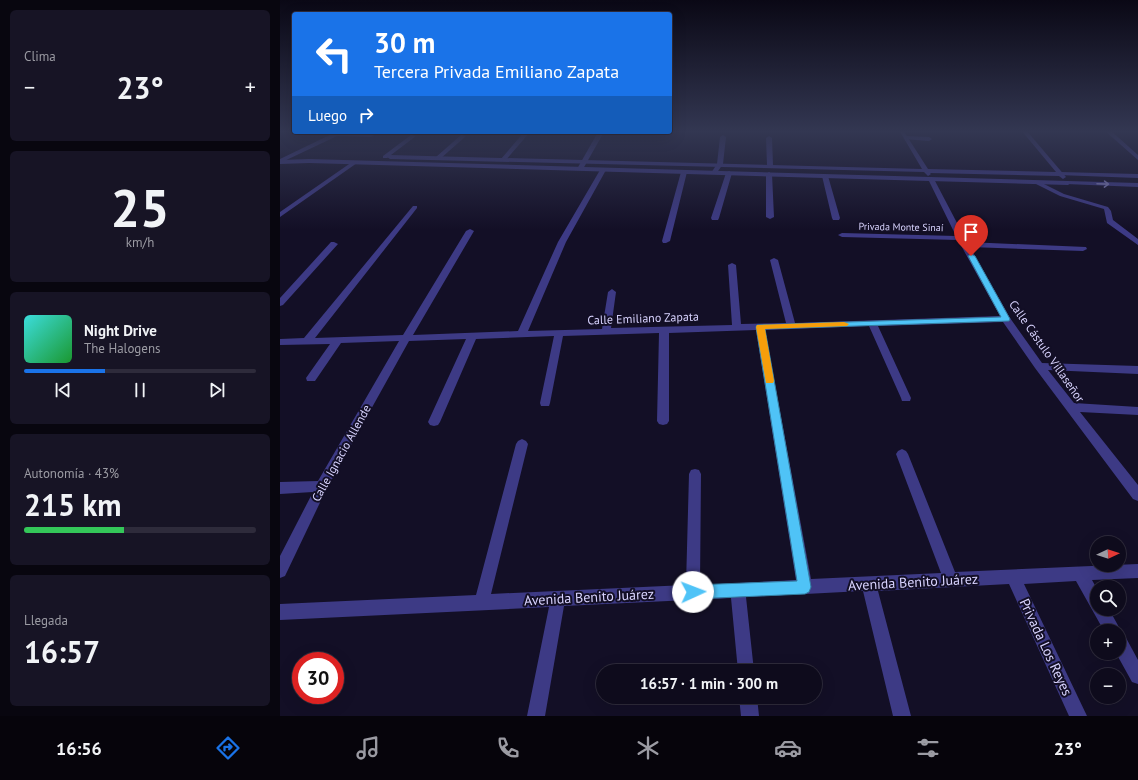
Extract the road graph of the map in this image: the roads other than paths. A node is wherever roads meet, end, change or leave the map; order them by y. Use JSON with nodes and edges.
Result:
{"nodes":[{"id":1,"x":354,"y":163,"type":"edge"},
{"id":2,"x":368,"y":163,"type":"edge"},
{"id":3,"x":530,"y":163,"type":"edge"},
{"id":4,"x":584,"y":163,"type":"edge"},
{"id":5,"x":694,"y":163,"type":"edge"},
{"id":6,"x":921,"y":163,"type":"edge"},
{"id":7,"x":1051,"y":163,"type":"edge"},
{"id":8,"x":720,"y":164,"type":"junction"},
{"id":9,"x":770,"y":165,"type":"joint"},
{"id":10,"x":526,"y":168,"type":"junction"},
{"id":11,"x":580,"y":170,"type":"junction"},
{"id":12,"x":603,"y":170,"type":"junction"},
{"id":13,"x":925,"y":170,"type":"junction"},
{"id":14,"x":684,"y":172,"type":"junction"},
{"id":15,"x":714,"y":173,"type":"junction"},
{"id":16,"x":729,"y":174,"type":"junction"},
{"id":17,"x":769,"y":174,"type":"junction"},
{"id":18,"x":1060,"y":174,"type":"junction"},
{"id":19,"x":825,"y":176,"type":"junction"},
{"id":20,"x":1138,"y":176,"type":"edge"},
{"id":21,"x":931,"y":179,"type":"junction"},
{"id":22,"x":1036,"y":182,"type":"junction"},
{"id":23,"x":1068,"y":183,"type":"junction"},
{"id":24,"x":1138,"y":186,"type":"edge"},
{"id":25,"x":415,"y":207,"type":"dead end"},
{"id":26,"x":280,"y":215,"type":"edge"},
{"id":27,"x":770,"y":217,"type":"dead end"},
{"id":28,"x":715,"y":218,"type":"dead end"},
{"id":29,"x":836,"y":218,"type":"dead end"},
{"id":30,"x":470,"y":231,"type":"dead end"},
{"id":31,"x":842,"y":235,"type":"dead end"},
{"id":32,"x":666,"y":241,"type":"dead end"},
{"id":33,"x":963,"y":241,"type":"junction"},
{"id":34,"x":1138,"y":243,"type":"edge"},
{"id":35,"x":334,"y":244,"type":"dead end"},
{"id":36,"x":1083,"y":249,"type":"dead end"},
{"id":37,"x":774,"y":260,"type":"dead end"},
{"id":38,"x":732,"y":265,"type":"dead end"},
{"id":39,"x":612,"y":292,"type":"dead end"},
{"id":40,"x":280,"y":302,"type":"edge"},
{"id":41,"x":1006,"y":319,"type":"junction"},
{"id":42,"x":736,"y":324,"type":"junction"},
{"id":43,"x":872,"y":324,"type":"junction"},
{"id":44,"x":791,"y":326,"type":"junction"},
{"id":45,"x":760,"y":327,"type":"junction"},
{"id":46,"x":664,"y":330,"type":"junction"},
{"id":47,"x":606,"y":332,"type":"junction"},
{"id":48,"x":559,"y":333,"type":"junction"},
{"id":49,"x":522,"y":334,"type":"junction"},
{"id":50,"x":472,"y":336,"type":"junction"},
{"id":51,"x":406,"y":338,"type":"junction"},
{"id":52,"x":338,"y":340,"type":"junction"},
{"id":53,"x":307,"y":341,"type":"junction"},
{"id":54,"x":280,"y":342,"type":"edge"},
{"id":55,"x":1039,"y":366,"type":"junction"},
{"id":56,"x":1138,"y":370,"type":"edge"},
{"id":57,"x":311,"y":378,"type":"dead end"},
{"id":58,"x":906,"y":398,"type":"dead end"},
{"id":59,"x":545,"y":403,"type":"dead end"},
{"id":60,"x":1071,"y":407,"type":"junction"},
{"id":61,"x":1138,"y":411,"type":"edge"},
{"id":62,"x":663,"y":421,"type":"dead end"},
{"id":63,"x":434,"y":422,"type":"dead end"},
{"id":64,"x":522,"y":444,"type":"dead end"},
{"id":65,"x":902,"y":454,"type":"dead end"},
{"id":66,"x":695,"y":474,"type":"dead end"},
{"id":67,"x":322,"y":486,"type":"junction"},
{"id":68,"x":280,"y":488,"type":"edge"},
{"id":69,"x":1138,"y":495,"type":"edge"},
{"id":70,"x":280,"y":571,"type":"edge"},
{"id":71,"x":1138,"y":571,"type":"edge"},
{"id":72,"x":1080,"y":574,"type":"junction"},
{"id":73,"x":1013,"y":577,"type":"junction"},
{"id":74,"x":951,"y":580,"type":"junction"},
{"id":75,"x":869,"y":584,"type":"junction"},
{"id":76,"x":805,"y":587,"type":"junction"},
{"id":77,"x":738,"y":590,"type":"junction"},
{"id":78,"x":693,"y":592,"type":"junction"},
{"id":79,"x":1090,"y":592,"type":"edge"},
{"id":80,"x":558,"y":599,"type":"junction"},
{"id":81,"x":482,"y":602,"type":"junction"},
{"id":82,"x":280,"y":612,"type":"edge"},
{"id":83,"x":1126,"y":655,"type":"edge"},
{"id":84,"x":745,"y":664,"type":"edge"},
{"id":85,"x":1138,"y":676,"type":"edge"},
{"id":86,"x":749,"y":704,"type":"edge"},
{"id":87,"x":536,"y":716,"type":"edge"},
{"id":88,"x":750,"y":716,"type":"edge"},
{"id":89,"x":902,"y":716,"type":"edge"},
{"id":90,"x":1078,"y":716,"type":"edge"}],
"edges":[{"from":1,"to":26,"type":"street"},
{"from":2,"to":10,"type":"street"},
{"from":3,"to":10,"type":"street"},
{"from":4,"to":11,"type":"street"},
{"from":5,"to":8,"type":"street"},
{"from":6,"to":13,"type":"street","name":"Calle Cástulo Villaseñor"},
{"from":7,"to":18,"type":"street"},
{"from":8,"to":9,"type":"street"},
{"from":8,"to":15,"type":"street"},
{"from":9,"to":13,"type":"street"},
{"from":10,"to":11,"type":"street"},
{"from":11,"to":12,"type":"street"},
{"from":12,"to":14,"type":"street"},
{"from":12,"to":49,"type":"street"},
{"from":13,"to":18,"type":"street"},
{"from":13,"to":21,"type":"street","name":"Calle Cástulo Villaseñor"},
{"from":14,"to":15,"type":"street"},
{"from":14,"to":32,"type":"street"},
{"from":15,"to":16,"type":"street"},
{"from":16,"to":17,"type":"street"},
{"from":16,"to":28,"type":"street"},
{"from":17,"to":19,"type":"street"},
{"from":17,"to":27,"type":"street"},
{"from":18,"to":20,"type":"street"},
{"from":18,"to":23,"type":"street"},
{"from":19,"to":21,"type":"street"},
{"from":19,"to":29,"type":"street"},
{"from":21,"to":22,"type":"street"},
{"from":21,"to":33,"type":"street","name":"Calle Cástulo Villaseñor"},
{"from":22,"to":23,"type":"street"},
{"from":22,"to":34,"type":"street"},
{"from":23,"to":24,"type":"street","one_way":true},
{"from":25,"to":53,"type":"street"},
{"from":30,"to":51,"type":"street","name":"Calle Ignacio Allende"},
{"from":31,"to":33,"type":"street","name":"Privada Monte Sinaí"},
{"from":33,"to":36,"type":"street","name":"Privada Monte Sinaí"},
{"from":33,"to":41,"type":"street","name":"Calle Cástulo Villaseñor"},
{"from":35,"to":40,"type":"street"},
{"from":37,"to":44,"type":"street"},
{"from":38,"to":42,"type":"street"},
{"from":39,"to":47,"type":"street"},
{"from":41,"to":43,"type":"street","name":"Calle Emiliano Zapata"},
{"from":41,"to":55,"type":"street","name":"Calle Cástulo Villaseñor"},
{"from":42,"to":45,"type":"street","name":"Calle Emiliano Zapata"},
{"from":42,"to":46,"type":"street","name":"Calle Emiliano Zapata"},
{"from":43,"to":44,"type":"street","name":"Calle Emiliano Zapata"},
{"from":43,"to":58,"type":"street"},
{"from":44,"to":45,"type":"street","name":"Calle Emiliano Zapata"},
{"from":45,"to":76,"type":"street"},
{"from":46,"to":47,"type":"street","name":"Calle Emiliano Zapata"},
{"from":46,"to":62,"type":"street"},
{"from":47,"to":48,"type":"street","name":"Calle Emiliano Zapata"},
{"from":48,"to":49,"type":"street","name":"Calle Emiliano Zapata"},
{"from":48,"to":59,"type":"street"},
{"from":49,"to":50,"type":"street","name":"Calle Emiliano Zapata"},
{"from":50,"to":51,"type":"street","name":"Calle Emiliano Zapata"},
{"from":50,"to":63,"type":"street"},
{"from":51,"to":52,"type":"street","name":"Calle Emiliano Zapata"},
{"from":51,"to":67,"type":"street","name":"Calle Ignacio Allende"},
{"from":52,"to":53,"type":"street","name":"Calle Emiliano Zapata"},
{"from":52,"to":57,"type":"street"},
{"from":53,"to":54,"type":"street","name":"Calle Emiliano Zapata"},
{"from":55,"to":56,"type":"street"},
{"from":55,"to":60,"type":"street","name":"Calle Cástulo Villaseñor"},
{"from":60,"to":61,"type":"street"},
{"from":60,"to":69,"type":"street","name":"Calle Cástulo Villaseñor"},
{"from":64,"to":81,"type":"street"},
{"from":65,"to":74,"type":"street"},
{"from":66,"to":78,"type":"street"},
{"from":67,"to":68,"type":"street"},
{"from":67,"to":70,"type":"street","name":"Calle Ignacio Allende"},
{"from":71,"to":72,"type":"street","name":"Avenida Benito Juárez"},
{"from":72,"to":73,"type":"street","name":"Avenida Benito Juárez"},
{"from":72,"to":79,"type":"street"},
{"from":73,"to":74,"type":"street","name":"Avenida Benito Juárez"},
{"from":73,"to":90,"type":"street","name":"Privada Los Reyes"},
{"from":74,"to":75,"type":"street","name":"Avenida Benito Juárez"},
{"from":75,"to":76,"type":"street","name":"Avenida Benito Juárez"},
{"from":75,"to":89,"type":"street"},
{"from":76,"to":77,"type":"street","name":"Avenida Benito Juárez"},
{"from":77,"to":78,"type":"street","name":"Avenida Benito Juárez"},
{"from":77,"to":84,"type":"street"},
{"from":78,"to":80,"type":"street","name":"Avenida Benito Juárez"},
{"from":80,"to":81,"type":"street","name":"Avenida Benito Juárez"},
{"from":80,"to":87,"type":"street"},
{"from":81,"to":82,"type":"street","name":"Avenida Benito Juárez"},
{"from":83,"to":85,"type":"street"},
{"from":86,"to":88,"type":"street"}]}
